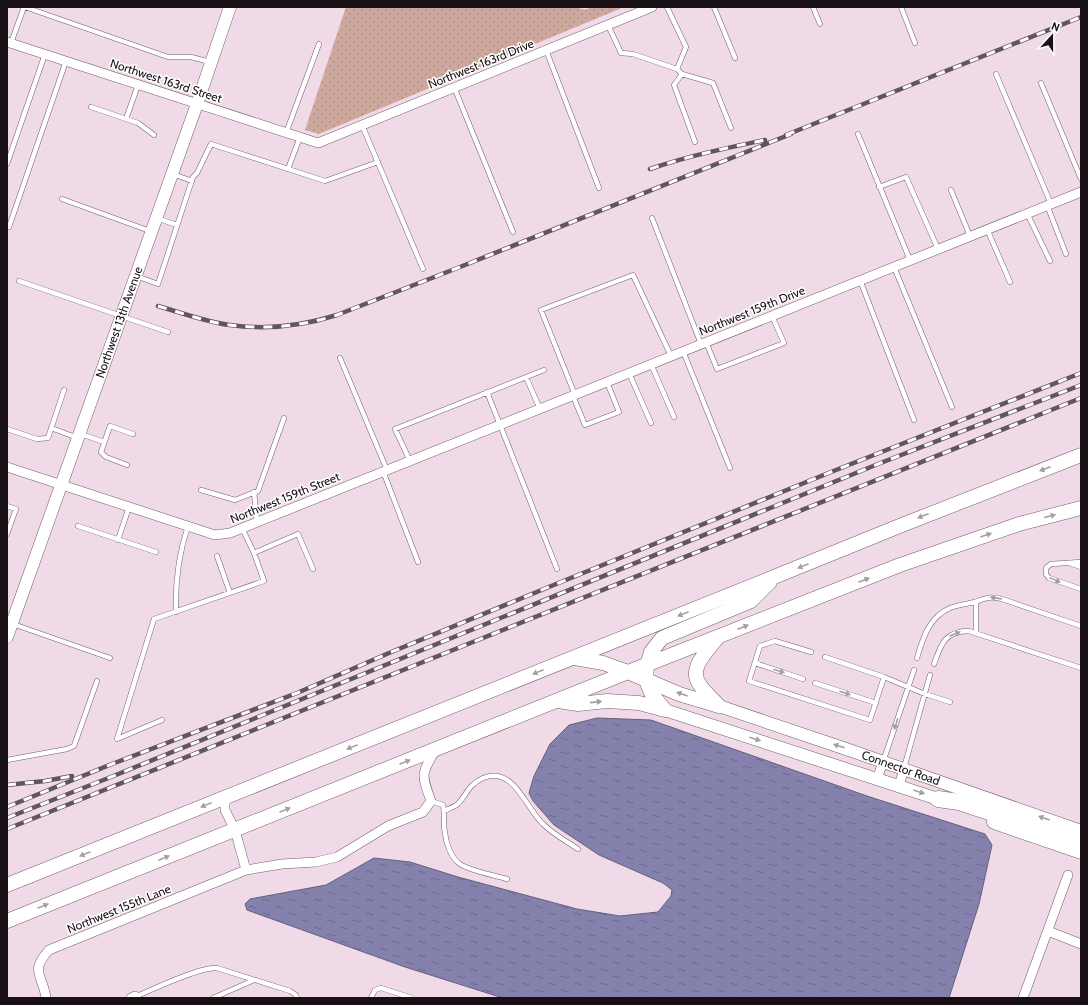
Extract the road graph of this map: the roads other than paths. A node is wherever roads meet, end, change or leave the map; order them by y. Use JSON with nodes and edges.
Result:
{"nodes":[{"id":1,"x":25,"y":7,"type":"edge"},
{"id":2,"x":230,"y":7,"type":"edge"},
{"id":3,"x":652,"y":7,"type":"edge"},
{"id":4,"x":667,"y":7,"type":"edge"},
{"id":5,"x":714,"y":7,"type":"edge"},
{"id":6,"x":813,"y":7,"type":"edge"},
{"id":7,"x":901,"y":7,"type":"edge"},
{"id":8,"x":820,"y":24,"type":"dead end"},
{"id":9,"x":608,"y":25,"type":"junction"},
{"id":10,"x":9,"y":43,"type":"edge"},
{"id":11,"x":915,"y":43,"type":"dead end"},
{"id":12,"x":319,"y":44,"type":"dead end"},
{"id":13,"x":546,"y":50,"type":"junction"},
{"id":14,"x":44,"y":54,"type":"junction"},
{"id":15,"x":735,"y":58,"type":"dead end"},
{"id":16,"x":66,"y":61,"type":"junction"},
{"id":17,"x":211,"y":62,"type":"junction"},
{"id":18,"x":677,"y":69,"type":"junction"},
{"id":19,"x":682,"y":74,"type":"junction"},
{"id":20,"x":996,"y":74,"type":"dead end"},
{"id":21,"x":1041,"y":83,"type":"dead end"},
{"id":22,"x":138,"y":84,"type":"junction"},
{"id":23,"x":454,"y":88,"type":"junction"},
{"id":24,"x":197,"y":104,"type":"junction"},
{"id":25,"x":91,"y":107,"type":"dead end"},
{"id":26,"x":126,"y":119,"type":"junction"},
{"id":27,"x":362,"y":125,"type":"junction"},
{"id":28,"x":731,"y":128,"type":"dead end"},
{"id":29,"x":286,"y":133,"type":"junction"},
{"id":30,"x":858,"y":134,"type":"dead end"},
{"id":31,"x":154,"y":136,"type":"dead end"},
{"id":32,"x":300,"y":137,"type":"junction"},
{"id":33,"x":695,"y":142,"type":"dead end"},
{"id":34,"x":318,"y":143,"type":"joint"},
{"id":35,"x":378,"y":162,"type":"junction"},
{"id":36,"x":7,"y":164,"type":"edge"},
{"id":37,"x":288,"y":169,"type":"junction"},
{"id":38,"x":172,"y":174,"type":"junction"},
{"id":39,"x":1081,"y":179,"type":"edge"},
{"id":40,"x":192,"y":181,"type":"junction"},
{"id":41,"x":879,"y":187,"type":"junction"},
{"id":42,"x":599,"y":188,"type":"dead end"},
{"id":43,"x":951,"y":190,"type":"dead end"},
{"id":44,"x":1081,"y":192,"type":"edge"},
{"id":45,"x":62,"y":199,"type":"dead end"},
{"id":46,"x":1049,"y":205,"type":"junction"},
{"id":47,"x":1027,"y":213,"type":"junction"},
{"id":48,"x":156,"y":218,"type":"junction"},
{"id":49,"x":652,"y":218,"type":"dead end"},
{"id":50,"x":177,"y":225,"type":"junction"},
{"id":51,"x":7,"y":226,"type":"edge"},
{"id":52,"x":988,"y":229,"type":"junction"},
{"id":53,"x":152,"y":231,"type":"junction"},
{"id":54,"x":513,"y":232,"type":"dead end"},
{"id":55,"x":970,"y":236,"type":"junction"},
{"id":56,"x":938,"y":249,"type":"junction"},
{"id":57,"x":1066,"y":254,"type":"dead end"},
{"id":58,"x":910,"y":260,"type":"junction"},
{"id":59,"x":1050,"y":261,"type":"dead end"},
{"id":60,"x":894,"y":267,"type":"junction"},
{"id":61,"x":423,"y":269,"type":"dead end"},
{"id":62,"x":136,"y":276,"type":"junction"},
{"id":63,"x":860,"y":280,"type":"junction"},
{"id":64,"x":19,"y":281,"type":"dead end"},
{"id":65,"x":1010,"y":282,"type":"dead end"},
{"id":66,"x":121,"y":316,"type":"junction"},
{"id":67,"x":772,"y":316,"type":"junction"},
{"id":68,"x":168,"y":332,"type":"dead end"},
{"id":69,"x":704,"y":343,"type":"junction"},
{"id":70,"x":684,"y":351,"type":"junction"},
{"id":71,"x":671,"y":356,"type":"junction"},
{"id":72,"x":340,"y":358,"type":"dead end"},
{"id":73,"x":651,"y":364,"type":"junction"},
{"id":74,"x":544,"y":370,"type":"dead end"},
{"id":75,"x":629,"y":373,"type":"junction"},
{"id":76,"x":526,"y":377,"type":"junction"},
{"id":77,"x":607,"y":382,"type":"junction"},
{"id":78,"x":64,"y":390,"type":"dead end"},
{"id":79,"x":487,"y":392,"type":"junction"},
{"id":80,"x":574,"y":395,"type":"junction"},
{"id":81,"x":952,"y":407,"type":"dead end"},
{"id":82,"x":540,"y":409,"type":"junction"},
{"id":83,"x":674,"y":417,"type":"dead end"},
{"id":84,"x":284,"y":418,"type":"dead end"},
{"id":85,"x":914,"y":420,"type":"dead end"},
{"id":86,"x":651,"y":423,"type":"dead end"},
{"id":87,"x":501,"y":424,"type":"junction"},
{"id":88,"x":51,"y":428,"type":"junction"},
{"id":89,"x":7,"y":429,"type":"edge"},
{"id":90,"x":134,"y":434,"type":"dead end"},
{"id":91,"x":79,"y":435,"type":"junction"},
{"id":92,"x":104,"y":442,"type":"junction"},
{"id":93,"x":432,"y":452,"type":"joint"},
{"id":94,"x":1081,"y":455,"type":"edge"},
{"id":95,"x":410,"y":461,"type":"junction"},
{"id":96,"x":127,"y":465,"type":"dead end"},
{"id":97,"x":7,"y":467,"type":"edge"},
{"id":98,"x":730,"y":468,"type":"dead end"},
{"id":99,"x":385,"y":470,"type":"junction"},
{"id":100,"x":61,"y":485,"type":"junction"},
{"id":101,"x":201,"y":490,"type":"dead end"},
{"id":102,"x":254,"y":492,"type":"junction"},
{"id":103,"x":7,"y":506,"type":"edge"},
{"id":104,"x":129,"y":507,"type":"junction"},
{"id":105,"x":1081,"y":508,"type":"edge"},
{"id":106,"x":257,"y":522,"type":"junction"},
{"id":107,"x":78,"y":526,"type":"dead end"},
{"id":108,"x":188,"y":526,"type":"junction"},
{"id":109,"x":242,"y":528,"type":"junction"},
{"id":110,"x":7,"y":534,"type":"edge"},
{"id":111,"x":118,"y":540,"type":"junction"},
{"id":112,"x":156,"y":552,"type":"dead end"},
{"id":113,"x":254,"y":553,"type":"junction"},
{"id":114,"x":217,"y":556,"type":"dead end"},
{"id":115,"x":418,"y":562,"type":"dead end"},
{"id":116,"x":1081,"y":562,"type":"edge"},
{"id":117,"x":1068,"y":563,"type":"junction"},
{"id":118,"x":1081,"y":567,"type":"edge"},
{"id":119,"x":313,"y":568,"type":"dead end"},
{"id":120,"x":557,"y":569,"type":"dead end"},
{"id":121,"x":774,"y":577,"type":"junction"},
{"id":122,"x":1081,"y":589,"type":"edge"},
{"id":123,"x":230,"y":593,"type":"junction"},
{"id":124,"x":976,"y":602,"type":"junction"},
{"id":125,"x":176,"y":612,"type":"junction"},
{"id":126,"x":1081,"y":626,"type":"edge"},
{"id":127,"x":8,"y":633,"type":"edge"},
{"id":128,"x":976,"y":633,"type":"junction"},
{"id":129,"x":718,"y":637,"type":"junction"},
{"id":130,"x":811,"y":652,"type":"dead end"},
{"id":131,"x":824,"y":657,"type":"dead end"},
{"id":132,"x":110,"y":658,"type":"dead end"},
{"id":133,"x":574,"y":658,"type":"junction"},
{"id":134,"x":917,"y":658,"type":"dead end"},
{"id":135,"x":755,"y":663,"type":"junction"},
{"id":136,"x":934,"y":664,"type":"dead end"},
{"id":137,"x":647,"y":665,"type":"junction"},
{"id":138,"x":1081,"y":668,"type":"edge"},
{"id":139,"x":914,"y":670,"type":"dead end"},
{"id":140,"x":628,"y":672,"type":"junction"},
{"id":141,"x":930,"y":675,"type":"dead end"},
{"id":142,"x":884,"y":677,"type":"junction"},
{"id":143,"x":803,"y":679,"type":"dead end"},
{"id":144,"x":646,"y":680,"type":"junction"},
{"id":145,"x":97,"y":681,"type":"dead end"},
{"id":146,"x":815,"y":683,"type":"dead end"},
{"id":147,"x":909,"y":687,"type":"junction"},
{"id":148,"x":925,"y":694,"type":"junction"},
{"id":149,"x":558,"y":701,"type":"junction"},
{"id":150,"x":950,"y":702,"type":"dead end"},
{"id":151,"x":876,"y":703,"type":"junction"},
{"id":152,"x":719,"y":706,"type":"junction"},
{"id":153,"x":665,"y":710,"type":"junction"},
{"id":154,"x":162,"y":720,"type":"dead end"},
{"id":155,"x":436,"y":749,"type":"junction"},
{"id":156,"x":7,"y":760,"type":"edge"},
{"id":157,"x":883,"y":762,"type":"junction"},
{"id":158,"x":904,"y":769,"type":"junction"},
{"id":159,"x":878,"y":779,"type":"junction"},
{"id":160,"x":899,"y":786,"type":"junction"},
{"id":161,"x":225,"y":797,"type":"junction"},
{"id":162,"x":938,"y":799,"type":"junction"},
{"id":163,"x":429,"y":804,"type":"junction"},
{"id":164,"x":444,"y":811,"type":"junction"},
{"id":165,"x":235,"y":830,"type":"junction"},
{"id":166,"x":1081,"y":831,"type":"edge"},
{"id":167,"x":1081,"y":843,"type":"edge"},
{"id":168,"x":578,"y":849,"type":"dead end"},
{"id":169,"x":1081,"y":852,"type":"edge"},
{"id":170,"x":246,"y":870,"type":"junction"},
{"id":171,"x":1068,"y":875,"type":"dead end"},
{"id":172,"x":507,"y":879,"type":"dead end"},
{"id":173,"x":7,"y":885,"type":"edge"},
{"id":174,"x":7,"y":921,"type":"edge"},
{"id":175,"x":1048,"y":932,"type":"junction"},
{"id":176,"x":1081,"y":944,"type":"edge"},
{"id":177,"x":254,"y":980,"type":"junction"},
{"id":178,"x":47,"y":998,"type":"edge"},
{"id":179,"x":134,"y":998,"type":"edge"},
{"id":180,"x":212,"y":998,"type":"edge"},
{"id":181,"x":297,"y":998,"type":"edge"},
{"id":182,"x":372,"y":998,"type":"edge"},
{"id":183,"x":412,"y":998,"type":"edge"},
{"id":184,"x":1023,"y":998,"type":"edge"}],
"edges":[{"from":1,"to":10,"type":"lane"},
{"from":1,"to":17,"type":"lane"},
{"from":2,"to":17,"type":"main road","name":"Northwest 13th Avenue"},
{"from":3,"to":9,"type":"street","name":"Northwest 163rd Drive"},
{"from":4,"to":18,"type":"lane"},
{"from":5,"to":15,"type":"lane"},
{"from":6,"to":8,"type":"lane"},
{"from":7,"to":11,"type":"lane"},
{"from":9,"to":13,"type":"street","name":"Northwest 163rd Drive"},
{"from":9,"to":18,"type":"lane"},
{"from":10,"to":14,"type":"street","name":"Northwest 163rd Street"},
{"from":12,"to":29,"type":"lane"},
{"from":13,"to":23,"type":"street","name":"Northwest 163rd Drive"},
{"from":13,"to":42,"type":"lane"},
{"from":14,"to":16,"type":"street","name":"Northwest 163rd Street"},
{"from":14,"to":36,"type":"lane"},
{"from":16,"to":22,"type":"street","name":"Northwest 163rd Street"},
{"from":16,"to":51,"type":"lane"},
{"from":17,"to":24,"type":"main road","name":"Northwest 13th Avenue"},
{"from":18,"to":19,"type":"lane"},
{"from":19,"to":28,"type":"lane"},
{"from":19,"to":33,"type":"lane"},
{"from":20,"to":46,"type":"lane"},
{"from":21,"to":39,"type":"lane"},
{"from":22,"to":24,"type":"street","name":"Northwest 163rd Street"},
{"from":22,"to":26,"type":"lane"},
{"from":23,"to":27,"type":"street","name":"Northwest 163rd Drive"},
{"from":23,"to":54,"type":"lane"},
{"from":24,"to":29,"type":"street","name":"Northwest 163rd Street"},
{"from":24,"to":38,"type":"main road","name":"Northwest 13th Avenue"},
{"from":25,"to":26,"type":"lane"},
{"from":26,"to":31,"type":"lane"},
{"from":27,"to":34,"type":"street","name":"Northwest 163rd Drive"},
{"from":27,"to":35,"type":"lane"},
{"from":29,"to":32,"type":"street","name":"Northwest 163rd Street"},
{"from":30,"to":41,"type":"lane"},
{"from":32,"to":34,"type":"street","name":"Northwest 163rd Street"},
{"from":32,"to":37,"type":"lane"},
{"from":35,"to":37,"type":"lane"},
{"from":35,"to":61,"type":"lane"},
{"from":37,"to":40,"type":"lane"},
{"from":38,"to":40,"type":"lane"},
{"from":38,"to":48,"type":"main road","name":"Northwest 13th Avenue"},
{"from":40,"to":50,"type":"lane"},
{"from":41,"to":56,"type":"lane"},
{"from":41,"to":58,"type":"lane"},
{"from":43,"to":55,"type":"lane"},
{"from":44,"to":46,"type":"street","name":"Northwest 159th Drive"},
{"from":45,"to":53,"type":"lane"},
{"from":46,"to":47,"type":"street","name":"Northwest 159th Drive"},
{"from":46,"to":57,"type":"lane"},
{"from":47,"to":52,"type":"street","name":"Northwest 159th Drive"},
{"from":47,"to":59,"type":"lane"},
{"from":48,"to":50,"type":"lane"},
{"from":48,"to":53,"type":"main road","name":"Northwest 13th Avenue"},
{"from":49,"to":69,"type":"lane"},
{"from":50,"to":62,"type":"lane"},
{"from":52,"to":55,"type":"street","name":"Northwest 159th Drive"},
{"from":52,"to":65,"type":"lane"},
{"from":53,"to":62,"type":"main road","name":"Northwest 13th Avenue"},
{"from":55,"to":56,"type":"street","name":"Northwest 159th Drive"},
{"from":56,"to":58,"type":"street","name":"Northwest 159th Drive"},
{"from":58,"to":60,"type":"street","name":"Northwest 159th Drive"},
{"from":60,"to":63,"type":"street","name":"Northwest 159th Drive"},
{"from":60,"to":81,"type":"lane"},
{"from":62,"to":66,"type":"main road","name":"Northwest 13th Avenue"},
{"from":63,"to":67,"type":"street","name":"Northwest 159th Drive"},
{"from":63,"to":85,"type":"lane"},
{"from":64,"to":66,"type":"lane"},
{"from":66,"to":68,"type":"lane"},
{"from":66,"to":91,"type":"main road","name":"Northwest 13th Avenue"},
{"from":67,"to":69,"type":"street","name":"Northwest 159th Drive"},
{"from":67,"to":69,"type":"lane"},
{"from":69,"to":70,"type":"street","name":"Northwest 159th Drive"},
{"from":70,"to":71,"type":"street","name":"Northwest 159th Drive"},
{"from":70,"to":98,"type":"lane"},
{"from":71,"to":73,"type":"street","name":"Northwest 159th Drive"},
{"from":71,"to":80,"type":"lane"},
{"from":72,"to":99,"type":"lane"},
{"from":73,"to":75,"type":"street","name":"Northwest 159th Drive"},
{"from":73,"to":83,"type":"lane"},
{"from":74,"to":76,"type":"lane"},
{"from":75,"to":77,"type":"street","name":"Northwest 159th Drive"},
{"from":75,"to":86,"type":"lane"},
{"from":76,"to":79,"type":"lane"},
{"from":76,"to":82,"type":"lane"},
{"from":77,"to":80,"type":"street","name":"Northwest 159th Drive"},
{"from":77,"to":80,"type":"lane"},
{"from":78,"to":88,"type":"lane"},
{"from":79,"to":87,"type":"lane"},
{"from":79,"to":95,"type":"lane"},
{"from":80,"to":82,"type":"street","name":"Northwest 159th Drive"},
{"from":82,"to":87,"type":"street","name":"Northwest 159th Drive"},
{"from":84,"to":102,"type":"lane"},
{"from":87,"to":93,"type":"street","name":"Northwest 159th Drive"},
{"from":87,"to":120,"type":"lane"},
{"from":88,"to":89,"type":"lane"},
{"from":88,"to":91,"type":"lane"},
{"from":90,"to":92,"type":"lane"},
{"from":91,"to":92,"type":"lane"},
{"from":91,"to":100,"type":"main road","name":"Northwest 13th Avenue"},
{"from":92,"to":96,"type":"lane"},
{"from":93,"to":95,"type":"street","name":"Northwest 159th Street"},
{"from":94,"to":121,"type":"main road","one_way":true},
{"from":95,"to":99,"type":"street","name":"Northwest 159th Street"},
{"from":97,"to":100,"type":"street","name":"Northwest 159th Street"},
{"from":99,"to":106,"type":"street","name":"Northwest 159th Street"},
{"from":99,"to":115,"type":"lane"},
{"from":100,"to":104,"type":"street","name":"Northwest 159th Street"},
{"from":100,"to":127,"type":"main road","name":"Northwest 13th Avenue"},
{"from":101,"to":102,"type":"lane"},
{"from":102,"to":106,"type":"lane"},
{"from":103,"to":110,"type":"lane"},
{"from":104,"to":108,"type":"street","name":"Northwest 159th Street"},
{"from":104,"to":111,"type":"lane"},
{"from":129,"to":105,"type":"main road","one_way":true},
{"from":106,"to":109,"type":"street","name":"Northwest 159th Street"},
{"from":107,"to":111,"type":"lane"},
{"from":108,"to":109,"type":"street","name":"Northwest 159th Street"},
{"from":108,"to":125,"type":"lane"},
{"from":109,"to":113,"type":"lane"},
{"from":111,"to":112,"type":"lane"},
{"from":113,"to":119,"type":"lane"},
{"from":113,"to":123,"type":"lane"},
{"from":114,"to":123,"type":"lane"},
{"from":116,"to":117,"type":"lane"},
{"from":117,"to":118,"type":"lane"},
{"from":117,"to":122,"type":"lane","one_way":true},
{"from":121,"to":133,"type":"main road","one_way":true},
{"from":121,"to":137,"type":"main road"},
{"from":123,"to":125,"type":"lane"},
{"from":126,"to":124,"type":"lane","one_way":true},
{"from":124,"to":128,"type":"lane"},
{"from":124,"to":134,"type":"lane"},
{"from":125,"to":154,"type":"lane"},
{"from":127,"to":132,"type":"lane"},
{"from":136,"to":128,"type":"lane","one_way":true},
{"from":128,"to":138,"type":"lane"},
{"from":129,"to":137,"type":"main road"},
{"from":129,"to":152,"type":"main road"},
{"from":130,"to":135,"type":"lane"},
{"from":131,"to":142,"type":"lane"},
{"from":133,"to":140,"type":"main road"},
{"from":133,"to":161,"type":"main road","one_way":true},
{"from":135,"to":143,"type":"lane","one_way":true},
{"from":135,"to":151,"type":"lane"},
{"from":137,"to":140,"type":"main road"},
{"from":137,"to":144,"type":"main road"},
{"from":139,"to":147,"type":"lane"},
{"from":140,"to":144,"type":"main road"},
{"from":140,"to":149,"type":"main road"},
{"from":141,"to":148,"type":"lane"},
{"from":142,"to":147,"type":"lane"},
{"from":142,"to":151,"type":"lane"},
{"from":152,"to":144,"type":"main road","one_way":true},
{"from":144,"to":153,"type":"main road"},
{"from":145,"to":156,"type":"lane"},
{"from":146,"to":151,"type":"lane","one_way":true},
{"from":147,"to":148,"type":"lane"},
{"from":147,"to":157,"type":"lane","one_way":true},
{"from":148,"to":150,"type":"lane"},
{"from":148,"to":158,"type":"lane"},
{"from":149,"to":153,"type":"main road","one_way":true},
{"from":149,"to":155,"type":"main road"},
{"from":157,"to":152,"type":"main road","name":"Connector Road","one_way":true},
{"from":153,"to":159,"type":"main road","name":"Connector Road","one_way":true},
{"from":155,"to":163,"type":"street"},
{"from":165,"to":155,"type":"main road","one_way":true},
{"from":157,"to":158,"type":"main road","name":"Connector Road"},
{"from":157,"to":159,"type":"street"},
{"from":158,"to":160,"type":"street"},
{"from":166,"to":158,"type":"main road","name":"Connector Road","one_way":true},
{"from":159,"to":160,"type":"main road","name":"Connector Road"},
{"from":160,"to":162,"type":"main road","name":"Connector Road","one_way":true},
{"from":161,"to":165,"type":"street"},
{"from":161,"to":173,"type":"main road","one_way":true},
{"from":162,"to":167,"type":"highway"},
{"from":162,"to":169,"type":"main road"},
{"from":163,"to":164,"type":"lane"},
{"from":163,"to":170,"type":"street","name":"Northwest 155th Lane"},
{"from":164,"to":168,"type":"lane"},
{"from":164,"to":172,"type":"lane"},
{"from":165,"to":170,"type":"street"},
{"from":174,"to":165,"type":"main road","one_way":true},
{"from":170,"to":178,"type":"street","name":"Northwest 155th Lane"},
{"from":171,"to":175,"type":"street"},
{"from":175,"to":176,"type":"street"},
{"from":175,"to":184,"type":"street"},
{"from":177,"to":179,"type":"lane"},
{"from":177,"to":180,"type":"lane"},
{"from":177,"to":181,"type":"lane"},
{"from":182,"to":183,"type":"lane"}]}
